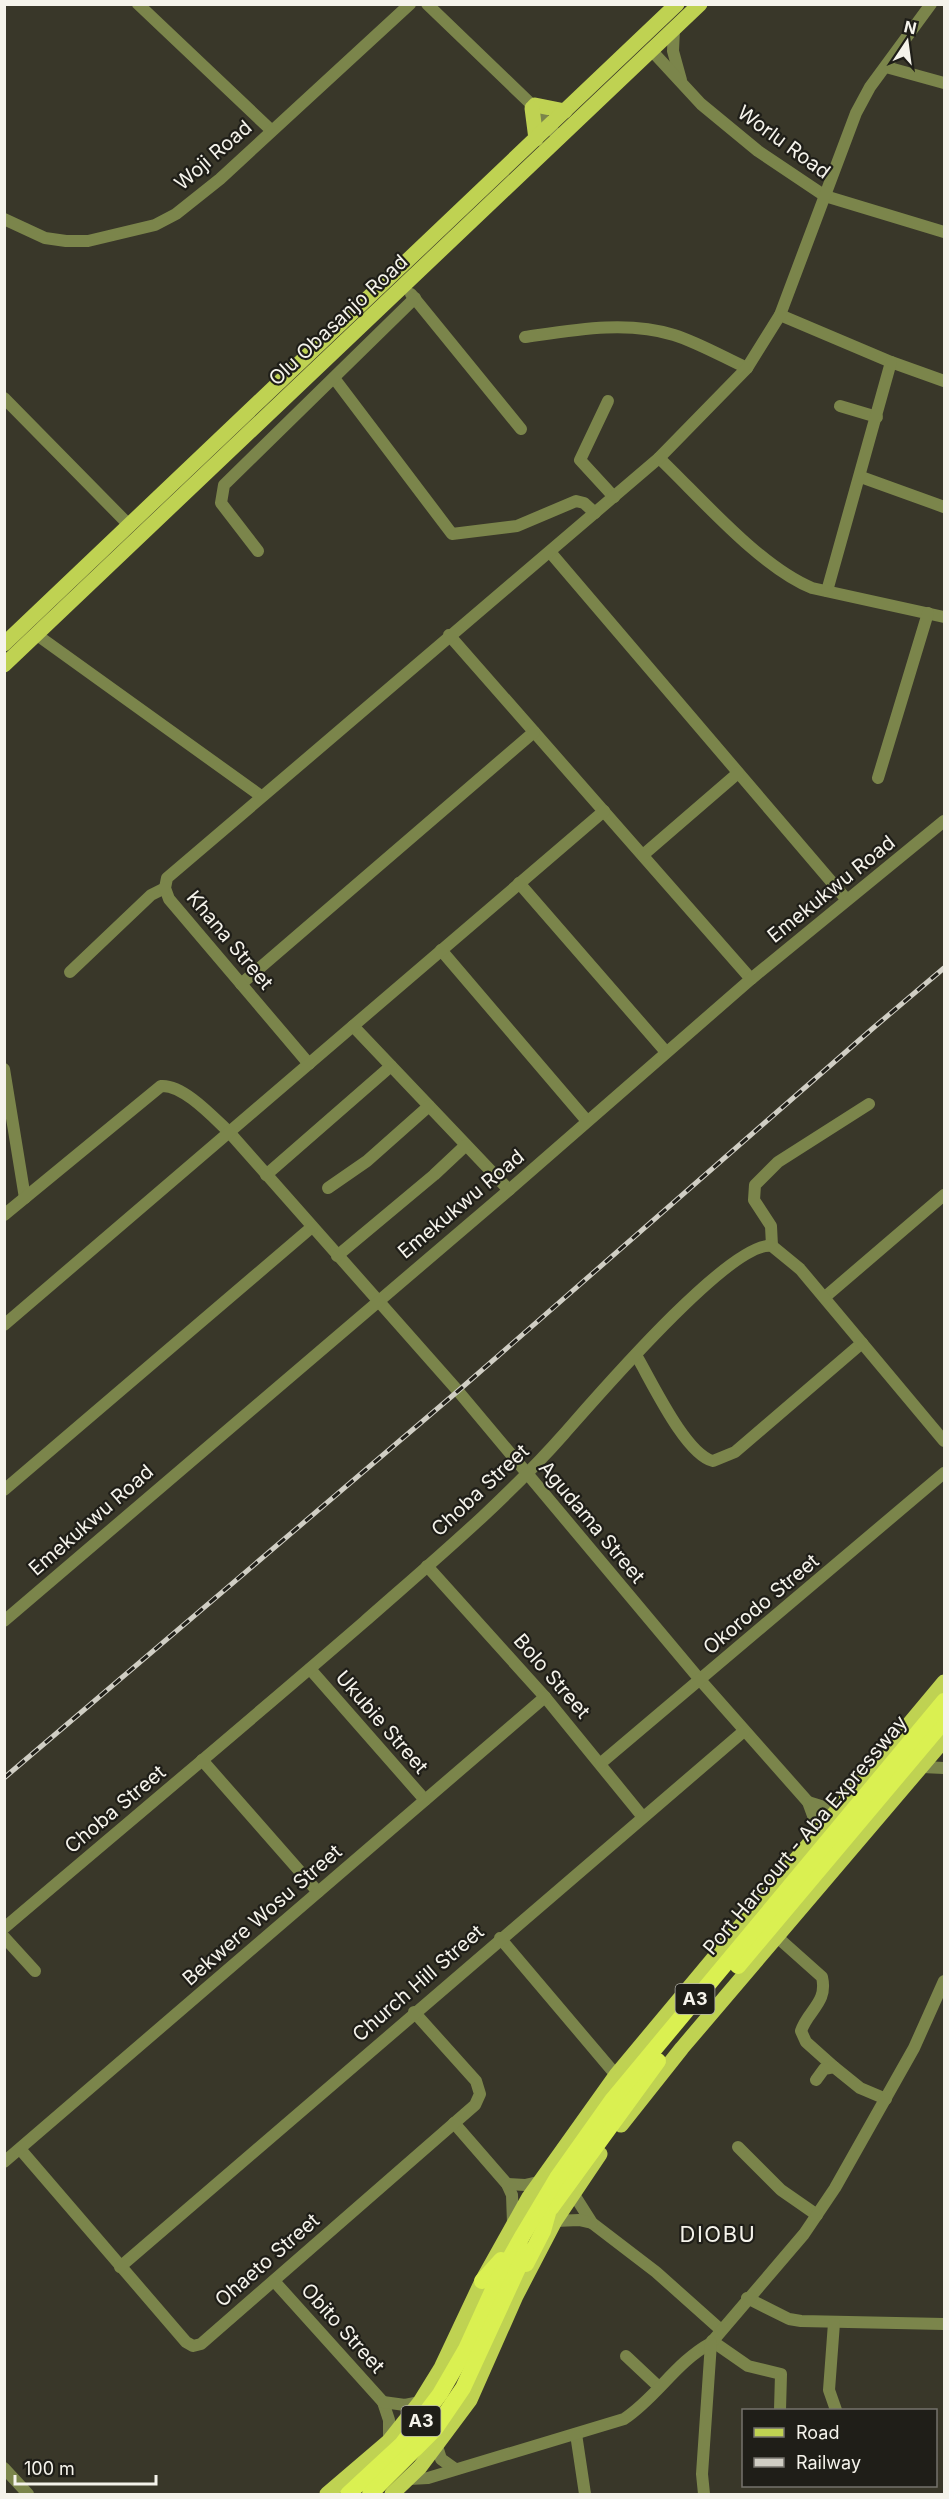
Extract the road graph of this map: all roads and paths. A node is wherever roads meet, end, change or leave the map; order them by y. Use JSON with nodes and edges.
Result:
{"nodes":[{"id":1,"x":138,"y":4,"type":"edge"},
{"id":2,"x":410,"y":4,"type":"edge"},
{"id":3,"x":428,"y":4,"type":"edge"},
{"id":4,"x":677,"y":4,"type":"edge"},
{"id":5,"x":700,"y":4,"type":"edge"},
{"id":6,"x":931,"y":4,"type":"edge"},
{"id":7,"x":674,"y":29,"type":"junction"},
{"id":8,"x":652,"y":51,"type":"junction"},
{"id":9,"x":886,"y":67,"type":"junction"},
{"id":10,"x":945,"y":83,"type":"edge"},
{"id":11,"x":682,"y":84,"type":"junction"},
{"id":12,"x":532,"y":106,"type":"junction"},
{"id":13,"x":566,"y":111,"type":"junction"},
{"id":14,"x":551,"y":125,"type":"junction"},
{"id":15,"x":272,"y":130,"type":"junction"},
{"id":16,"x":563,"y":137,"type":"junction"},
{"id":17,"x":536,"y":139,"type":"junction"},
{"id":18,"x":825,"y":196,"type":"junction"},
{"id":19,"x":4,"y":219,"type":"edge"},
{"id":20,"x":945,"y":232,"type":"edge"},
{"id":21,"x":410,"y":292,"type":"junction"},
{"id":22,"x":780,"y":315,"type":"junction"},
{"id":23,"x":525,"y":337,"type":"dead end"},
{"id":24,"x":891,"y":362,"type":"junction"},
{"id":25,"x":747,"y":368,"type":"junction"},
{"id":26,"x":334,"y":378,"type":"junction"},
{"id":27,"x":945,"y":381,"type":"edge"},
{"id":28,"x":5,"y":401,"type":"edge"},
{"id":29,"x":608,"y":401,"type":"dead end"},
{"id":30,"x":840,"y":406,"type":"dead end"},
{"id":31,"x":877,"y":417,"type":"junction"},
{"id":32,"x":521,"y":429,"type":"dead end"},
{"id":33,"x":659,"y":458,"type":"junction"},
{"id":34,"x":861,"y":477,"type":"junction"},
{"id":35,"x":614,"y":497,"type":"junction"},
{"id":36,"x":945,"y":507,"type":"edge"},
{"id":37,"x":596,"y":513,"type":"junction"},
{"id":38,"x":130,"y":526,"type":"junction"},
{"id":39,"x":258,"y":550,"type":"dead end"},
{"id":40,"x":550,"y":552,"type":"junction"},
{"id":41,"x":827,"y":591,"type":"junction"},
{"id":42,"x":928,"y":614,"type":"junction"},
{"id":43,"x":945,"y":617,"type":"edge"},
{"id":44,"x":449,"y":635,"type":"junction"},
{"id":45,"x":37,"y":636,"type":"junction"},
{"id":46,"x":4,"y":644,"type":"edge"},
{"id":47,"x":4,"y":665,"type":"edge"},
{"id":48,"x":534,"y":732,"type":"junction"},
{"id":49,"x":738,"y":773,"type":"junction"},
{"id":50,"x":878,"y":778,"type":"dead end"},
{"id":51,"x":261,"y":796,"type":"junction"},
{"id":52,"x":604,"y":811,"type":"junction"},
{"id":53,"x":945,"y":821,"type":"edge"},
{"id":54,"x":643,"y":855,"type":"junction"},
{"id":55,"x":519,"y":883,"type":"junction"},
{"id":56,"x":165,"y":888,"type":"junction"},
{"id":57,"x":847,"y":900,"type":"junction"},
{"id":58,"x":441,"y":950,"type":"junction"},
{"id":59,"x":70,"y":972,"type":"dead end"},
{"id":60,"x":751,"y":978,"type":"junction"},
{"id":61,"x":241,"y":984,"type":"junction"},
{"id":62,"x":353,"y":1026,"type":"junction"},
{"id":63,"x":666,"y":1052,"type":"junction"},
{"id":64,"x":309,"y":1064,"type":"junction"},
{"id":65,"x":391,"y":1066,"type":"junction"},
{"id":66,"x":4,"y":1069,"type":"edge"},
{"id":67,"x":868,"y":1104,"type":"dead end"},
{"id":68,"x":429,"y":1106,"type":"junction"},
{"id":69,"x":587,"y":1121,"type":"junction"},
{"id":70,"x":229,"y":1132,"type":"junction"},
{"id":71,"x":466,"y":1145,"type":"junction"},
{"id":72,"x":266,"y":1175,"type":"junction"},
{"id":73,"x":328,"y":1188,"type":"dead end"},
{"id":74,"x":509,"y":1190,"type":"junction"},
{"id":75,"x":945,"y":1194,"type":"edge"},
{"id":76,"x":25,"y":1198,"type":"junction"},
{"id":77,"x":4,"y":1215,"type":"edge"},
{"id":78,"x":312,"y":1227,"type":"junction"},
{"id":79,"x":772,"y":1246,"type":"junction"},
{"id":80,"x":338,"y":1256,"type":"junction"},
{"id":81,"x":825,"y":1297,"type":"junction"},
{"id":82,"x":377,"y":1301,"type":"junction"},
{"id":83,"x":4,"y":1325,"type":"edge"},
{"id":84,"x":862,"y":1342,"type":"junction"},
{"id":85,"x":636,"y":1355,"type":"junction"},
{"id":86,"x":945,"y":1442,"type":"edge"},
{"id":87,"x":945,"y":1473,"type":"edge"},
{"id":88,"x":528,"y":1475,"type":"junction"},
{"id":89,"x":4,"y":1490,"type":"edge"},
{"id":90,"x":428,"y":1566,"type":"junction"},
{"id":91,"x":4,"y":1621,"type":"edge"},
{"id":92,"x":310,"y":1669,"type":"junction"},
{"id":93,"x":701,"y":1682,"type":"junction"},
{"id":94,"x":945,"y":1682,"type":"edge"},
{"id":95,"x":545,"y":1697,"type":"junction"},
{"id":96,"x":945,"y":1701,"type":"edge"},
{"id":97,"x":945,"y":1721,"type":"edge"},
{"id":98,"x":744,"y":1731,"type":"junction"},
{"id":99,"x":945,"y":1740,"type":"edge"},
{"id":100,"x":202,"y":1760,"type":"junction"},
{"id":101,"x":601,"y":1763,"type":"junction"},
{"id":102,"x":922,"y":1767,"type":"junction"},
{"id":103,"x":945,"y":1768,"type":"edge"},
{"id":104,"x":888,"y":1777,"type":"junction"},
{"id":105,"x":425,"y":1800,"type":"junction"},
{"id":106,"x":808,"y":1802,"type":"junction"},
{"id":107,"x":837,"y":1810,"type":"junction"},
{"id":108,"x":642,"y":1816,"type":"junction"},
{"id":109,"x":819,"y":1832,"type":"junction"},
{"id":110,"x":318,"y":1892,"type":"junction"},
{"id":111,"x":4,"y":1928,"type":"edge"},
{"id":112,"x":4,"y":1936,"type":"edge"},
{"id":113,"x":776,"y":1936,"type":"junction"},
{"id":114,"x":500,"y":1938,"type":"junction"},
{"id":115,"x":35,"y":1971,"type":"dead end"},
{"id":116,"x":945,"y":1981,"type":"edge"},
{"id":117,"x":414,"y":2012,"type":"junction"},
{"id":118,"x":834,"y":2067,"type":"junction"},
{"id":119,"x":616,"y":2075,"type":"junction"},
{"id":120,"x":816,"y":2080,"type":"dead end"},
{"id":121,"x":886,"y":2099,"type":"junction"},
{"id":122,"x":454,"y":2123,"type":"junction"},
{"id":123,"x":738,"y":2147,"type":"dead end"},
{"id":124,"x":20,"y":2149,"type":"junction"},
{"id":125,"x":4,"y":2162,"type":"edge"},
{"id":126,"x":538,"y":2182,"type":"junction"},
{"id":127,"x":507,"y":2184,"type":"junction"},
{"id":128,"x":573,"y":2193,"type":"junction"},
{"id":129,"x":816,"y":2215,"type":"junction"},
{"id":130,"x":551,"y":2217,"type":"junction"},
{"id":131,"x":592,"y":2223,"type":"junction"},
{"id":132,"x":518,"y":2229,"type":"junction"},
{"id":133,"x":120,"y":2267,"type":"junction"},
{"id":134,"x":274,"y":2281,"type":"junction"},
{"id":135,"x":482,"y":2281,"type":"joint"},
{"id":136,"x":516,"y":2296,"type":"joint"},
{"id":137,"x":747,"y":2298,"type":"junction"},
{"id":138,"x":834,"y":2323,"type":"junction"},
{"id":139,"x":945,"y":2324,"type":"edge"},
{"id":140,"x":721,"y":2330,"type":"junction"},
{"id":141,"x":712,"y":2342,"type":"junction"},
{"id":142,"x":626,"y":2356,"type":"dead end"},
{"id":143,"x":659,"y":2387,"type":"junction"},
{"id":144,"x":383,"y":2402,"type":"junction"},
{"id":145,"x":420,"y":2402,"type":"junction"},
{"id":146,"x":780,"y":2409,"type":"edge"},
{"id":147,"x":836,"y":2409,"type":"edge"},
{"id":148,"x":576,"y":2434,"type":"junction"},
{"id":149,"x":389,"y":2441,"type":"junction"},
{"id":150,"x":437,"y":2446,"type":"junction"},
{"id":151,"x":4,"y":2468,"type":"edge"},
{"id":152,"x":455,"y":2469,"type":"junction"},
{"id":153,"x":409,"y":2479,"type":"junction"},
{"id":154,"x":28,"y":2494,"type":"edge"},
{"id":155,"x":327,"y":2494,"type":"edge"},
{"id":156,"x":348,"y":2494,"type":"edge"},
{"id":157,"x":370,"y":2494,"type":"edge"},
{"id":158,"x":392,"y":2494,"type":"edge"},
{"id":159,"x":585,"y":2494,"type":"edge"},
{"id":160,"x":704,"y":2494,"type":"edge"}],
"edges":[{"from":1,"to":15,"type":"street"},
{"from":2,"to":15,"type":"street","name":"Woji Road"},
{"from":3,"to":12,"type":"street"},
{"from":4,"to":13,"type":"main road","name":"Olu Obasanjo Road"},
{"from":5,"to":7,"type":"main road","name":"Olu Obasanjo Road"},
{"from":6,"to":9,"type":"street","name":"Khana Street"},
{"from":7,"to":8,"type":"main road","name":"Olu Obasanjo Road"},
{"from":7,"to":11,"type":"street"},
{"from":8,"to":11,"type":"street","name":"Worlu Road"},
{"from":8,"to":16,"type":"main road","name":"Olu Obasanjo Road"},
{"from":9,"to":10,"type":"street"},
{"from":9,"to":18,"type":"street","name":"Khana Street"},
{"from":11,"to":18,"type":"street","name":"Worlu Road"},
{"from":12,"to":13,"type":"main road"},
{"from":12,"to":14,"type":"street"},
{"from":12,"to":17,"type":"main road"},
{"from":13,"to":14,"type":"main road","name":"Olu Obasanjo Road"},
{"from":14,"to":16,"type":"street"},
{"from":14,"to":17,"type":"main road","name":"Olu Obasanjo Road"},
{"from":15,"to":19,"type":"street","name":"Woji Road"},
{"from":16,"to":21,"type":"main road","name":"Olu Obasanjo Road"},
{"from":17,"to":38,"type":"main road","name":"Olu Obasanjo Road"},
{"from":18,"to":20,"type":"street","name":"Worlu Road"},
{"from":18,"to":22,"type":"street","name":"Khana Street"},
{"from":21,"to":26,"type":"street"},
{"from":21,"to":32,"type":"street"},
{"from":21,"to":45,"type":"main road","name":"Olu Obasanjo Road"},
{"from":22,"to":24,"type":"street"},
{"from":22,"to":25,"type":"street","name":"Khana Street"},
{"from":23,"to":25,"type":"street"},
{"from":24,"to":27,"type":"street"},
{"from":24,"to":31,"type":"street"},
{"from":25,"to":33,"type":"street","name":"Khana Street"},
{"from":26,"to":37,"type":"street"},
{"from":26,"to":39,"type":"street"},
{"from":28,"to":38,"type":"street"},
{"from":29,"to":35,"type":"street"},
{"from":30,"to":31,"type":"street"},
{"from":31,"to":34,"type":"street"},
{"from":33,"to":35,"type":"street","name":"Khana Street"},
{"from":33,"to":41,"type":"street"},
{"from":34,"to":36,"type":"street"},
{"from":34,"to":41,"type":"street"},
{"from":35,"to":37,"type":"street","name":"Khana Street"},
{"from":37,"to":40,"type":"street","name":"Khana Street"},
{"from":38,"to":46,"type":"main road","name":"Olu Obasanjo Road"},
{"from":40,"to":44,"type":"street","name":"Khana Street"},
{"from":40,"to":49,"type":"street"},
{"from":41,"to":42,"type":"street"},
{"from":42,"to":43,"type":"street"},
{"from":42,"to":50,"type":"street"},
{"from":44,"to":48,"type":"street"},
{"from":44,"to":51,"type":"street","name":"Khana Street"},
{"from":45,"to":47,"type":"main road","name":"Olu Obasanjo Road"},
{"from":45,"to":51,"type":"street"},
{"from":48,"to":52,"type":"street"},
{"from":48,"to":61,"type":"street"},
{"from":49,"to":54,"type":"street"},
{"from":49,"to":57,"type":"street"},
{"from":51,"to":56,"type":"street","name":"Khana Street"},
{"from":52,"to":54,"type":"street"},
{"from":52,"to":55,"type":"street"},
{"from":53,"to":57,"type":"street","name":"Emekukwu Road"},
{"from":54,"to":60,"type":"street"},
{"from":55,"to":58,"type":"street"},
{"from":55,"to":63,"type":"street"},
{"from":56,"to":59,"type":"street"},
{"from":56,"to":61,"type":"street","name":"Khana Street"},
{"from":57,"to":60,"type":"street","name":"Emekukwu Road"},
{"from":58,"to":62,"type":"street"},
{"from":58,"to":69,"type":"street"},
{"from":60,"to":63,"type":"street","name":"Emekukwu Road"},
{"from":61,"to":64,"type":"street","name":"Khana Street"},
{"from":62,"to":64,"type":"street"},
{"from":62,"to":65,"type":"street"},
{"from":63,"to":69,"type":"street","name":"Emekukwu Road"},
{"from":64,"to":70,"type":"street"},
{"from":65,"to":68,"type":"street"},
{"from":65,"to":72,"type":"street"},
{"from":66,"to":76,"type":"street"},
{"from":67,"to":79,"type":"street"},
{"from":68,"to":71,"type":"street"},
{"from":68,"to":73,"type":"street"},
{"from":69,"to":74,"type":"street","name":"Emekukwu Road"},
{"from":70,"to":72,"type":"street","name":"Agudama Street"},
{"from":70,"to":76,"type":"street","name":"Agudama Street"},
{"from":70,"to":83,"type":"street"},
{"from":71,"to":74,"type":"street"},
{"from":71,"to":80,"type":"street"},
{"from":72,"to":78,"type":"street","name":"Agudama Street"},
{"from":74,"to":82,"type":"street","name":"Emekukwu Road"},
{"from":75,"to":81,"type":"street"},
{"from":76,"to":77,"type":"street"},
{"from":78,"to":80,"type":"street","name":"Agudama Street"},
{"from":78,"to":89,"type":"street"},
{"from":79,"to":81,"type":"street"},
{"from":79,"to":85,"type":"street","name":"Choba Street"},
{"from":80,"to":82,"type":"street","name":"Agudama Street"},
{"from":81,"to":84,"type":"street"},
{"from":82,"to":88,"type":"street","name":"Agudama Street"},
{"from":82,"to":91,"type":"street","name":"Emekukwu Road"},
{"from":84,"to":85,"type":"street"},
{"from":84,"to":86,"type":"street"},
{"from":85,"to":88,"type":"street","name":"Choba Street"},
{"from":87,"to":93,"type":"street","name":"Okorodo Street"},
{"from":88,"to":90,"type":"street","name":"Choba Street"},
{"from":88,"to":93,"type":"street","name":"Agudama Street"},
{"from":90,"to":92,"type":"street","name":"Choba Street"},
{"from":90,"to":95,"type":"street","name":"Bolo Street"},
{"from":92,"to":100,"type":"street","name":"Choba Street"},
{"from":92,"to":105,"type":"street","name":"Ukubie Street"},
{"from":93,"to":98,"type":"street","name":"Agudama Street"},
{"from":93,"to":101,"type":"street","name":"Okorodo Street"},
{"from":94,"to":107,"type":"main road"},
{"from":95,"to":101,"type":"street","name":"Bolo Street"},
{"from":95,"to":105,"type":"street","name":"Bekwere Wosu Street"},
{"from":96,"to":104,"type":"highway","name":"Port Harcourt - Aba Expressway","number":"A3"},
{"from":97,"to":104,"type":"highway","name":"Port Harcourt - Aba Expressway","number":"A3"},
{"from":98,"to":106,"type":"street","name":"Agudama Street"},
{"from":98,"to":108,"type":"street","name":"Church Hill Street"},
{"from":99,"to":102,"type":"main road"},
{"from":100,"to":110,"type":"street"},
{"from":100,"to":111,"type":"street","name":"Choba Street"},
{"from":101,"to":108,"type":"street","name":"Bolo Street"},
{"from":102,"to":103,"type":"street"},
{"from":102,"to":113,"type":"main road"},
{"from":104,"to":130,"type":"highway","name":"Port Harcourt - Aba Expressway","number":"A3"},
{"from":104,"to":132,"type":"highway","name":"Port Harcourt - Aba Expressway","number":"A3"},
{"from":105,"to":110,"type":"street","name":"Bekwere Wosu Street"},
{"from":106,"to":107,"type":"street"},
{"from":106,"to":109,"type":"street"},
{"from":107,"to":109,"type":"main road"},
{"from":108,"to":114,"type":"street","name":"Church Hill Street"},
{"from":109,"to":119,"type":"main road"},
{"from":110,"to":124,"type":"street","name":"Bekwere Wosu Street"},
{"from":112,"to":115,"type":"street"},
{"from":113,"to":118,"type":"street"},
{"from":113,"to":128,"type":"main road"},
{"from":114,"to":117,"type":"street","name":"Church Hill Street"},
{"from":114,"to":119,"type":"street"},
{"from":116,"to":121,"type":"street"},
{"from":117,"to":122,"type":"street","name":"Ohaeto Street"},
{"from":117,"to":133,"type":"street","name":"Church Hill Street"},
{"from":118,"to":120,"type":"street"},
{"from":118,"to":121,"type":"street"},
{"from":119,"to":126,"type":"main road"},
{"from":121,"to":129,"type":"street"},
{"from":122,"to":127,"type":"street"},
{"from":122,"to":134,"type":"street","name":"Ohaeto Street"},
{"from":123,"to":129,"type":"street"},
{"from":124,"to":125,"type":"street","name":"Bekwere Wosu Street"},
{"from":124,"to":133,"type":"street","name":"Ohaeto Street"},
{"from":126,"to":127,"type":"street"},
{"from":126,"to":132,"type":"main road"},
{"from":127,"to":132,"type":"street"},
{"from":128,"to":130,"type":"main road"},
{"from":128,"to":131,"type":"street"},
{"from":129,"to":137,"type":"street"},
{"from":130,"to":131,"type":"street"},
{"from":130,"to":136,"type":"highway"},
{"from":130,"to":157,"type":"highway","name":"Port Harcourt - Aba Expressway","number":"A3"},
{"from":131,"to":140,"type":"street"},
{"from":132,"to":135,"type":"highway"},
{"from":132,"to":156,"type":"highway","name":"Port Harcourt - Aba Expressway","number":"A3"},
{"from":133,"to":134,"type":"street","name":"Ohaeto Street"},
{"from":134,"to":144,"type":"street","name":"Obito Street"},
{"from":135,"to":145,"type":"main road"},
{"from":136,"to":150,"type":"main road"},
{"from":137,"to":138,"type":"street"},
{"from":137,"to":140,"type":"street"},
{"from":138,"to":139,"type":"street"},
{"from":138,"to":147,"type":"street"},
{"from":140,"to":141,"type":"street"},
{"from":141,"to":143,"type":"street"},
{"from":141,"to":146,"type":"street"},
{"from":141,"to":160,"type":"street"},
{"from":142,"to":143,"type":"street"},
{"from":143,"to":148,"type":"street"},
{"from":144,"to":145,"type":"street"},
{"from":144,"to":149,"type":"street"},
{"from":145,"to":149,"type":"main road"},
{"from":148,"to":152,"type":"street"},
{"from":148,"to":159,"type":"street"},
{"from":149,"to":155,"type":"main road"},
{"from":150,"to":152,"type":"street"},
{"from":150,"to":153,"type":"main road"},
{"from":151,"to":154,"type":"street"},
{"from":152,"to":153,"type":"street"},
{"from":153,"to":158,"type":"main road"}]}
